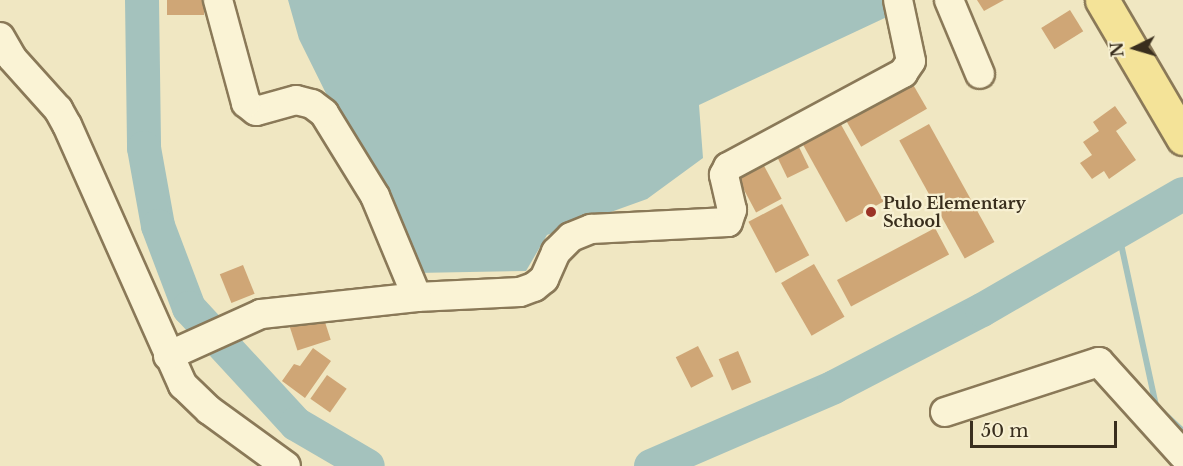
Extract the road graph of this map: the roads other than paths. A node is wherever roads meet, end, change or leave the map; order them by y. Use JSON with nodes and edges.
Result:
{"nodes":[{"id":1,"x":218,"y":0,"type":"edge"},
{"id":2,"x":898,"y":0,"type":"edge"},
{"id":3,"x":949,"y":0,"type":"edge"},
{"id":4,"x":1109,"y":3,"type":"edge"},
{"id":5,"x":0,"y":37,"type":"edge"},
{"id":6,"x":980,"y":74,"type":"dead end"},
{"id":7,"x":1177,"y":128,"type":"edge"},
{"id":8,"x":417,"y":297,"type":"junction"},
{"id":9,"x":168,"y":356,"type":"junction"},
{"id":10,"x":945,"y":412,"type":"dead end"},
{"id":11,"x":1183,"y":455,"type":"edge"},
{"id":12,"x":286,"y":466,"type":"edge"}],
"edges":[{"from":1,"to":8,"type":"street"},
{"from":2,"to":8,"type":"street"},
{"from":3,"to":6,"type":"street"},
{"from":4,"to":7,"type":"main road"},
{"from":5,"to":9,"type":"street"},
{"from":8,"to":9,"type":"street"},
{"from":9,"to":12,"type":"street"},
{"from":10,"to":11,"type":"street"}]}
